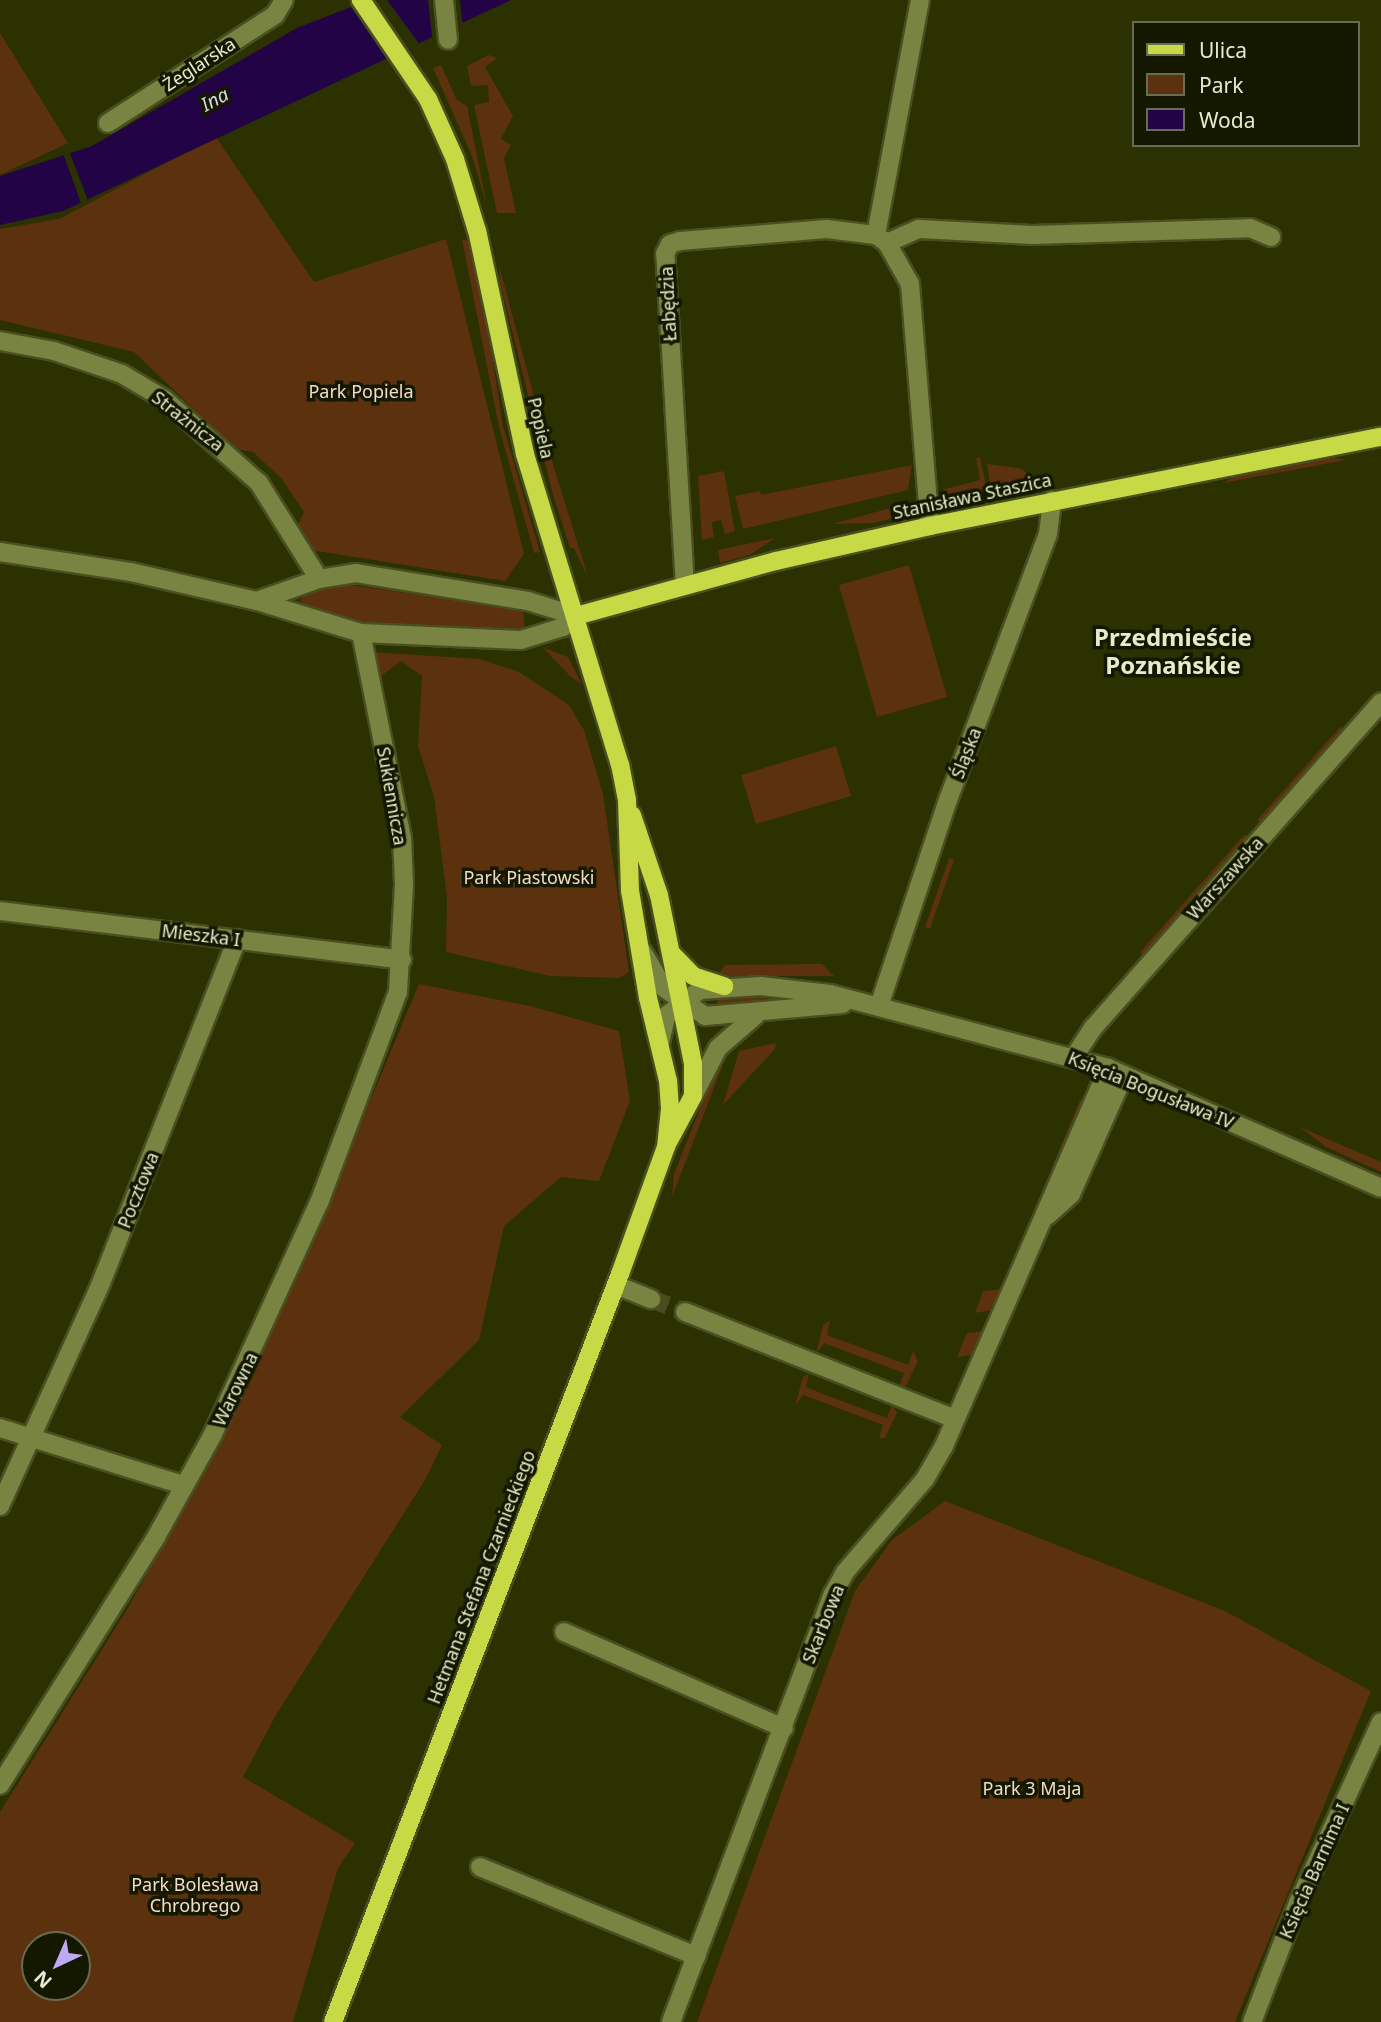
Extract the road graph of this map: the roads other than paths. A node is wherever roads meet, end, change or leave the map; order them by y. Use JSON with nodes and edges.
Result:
{"nodes":[{"id":1,"x":284,"y":0,"type":"edge"},
{"id":2,"x":361,"y":0,"type":"edge"},
{"id":3,"x":444,"y":0,"type":"edge"},
{"id":4,"x":920,"y":0,"type":"edge"},
{"id":5,"x":448,"y":40,"type":"dead end"},
{"id":6,"x":108,"y":123,"type":"dead end"},
{"id":7,"x":1271,"y":237,"type":"dead end"},
{"id":8,"x":881,"y":239,"type":"junction"},
{"id":9,"x":0,"y":341,"type":"edge"},
{"id":10,"x":1381,"y":437,"type":"edge"},
{"id":11,"x":1052,"y":500,"type":"junction"},
{"id":12,"x":930,"y":526,"type":"junction"},
{"id":13,"x":0,"y":552,"type":"edge"},
{"id":14,"x":319,"y":579,"type":"junction"},
{"id":15,"x":685,"y":586,"type":"junction"},
{"id":16,"x":257,"y":601,"type":"junction"},
{"id":17,"x":576,"y":616,"type":"junction"},
{"id":18,"x":360,"y":633,"type":"junction"},
{"id":19,"x":1381,"y":702,"type":"edge"},
{"id":20,"x":626,"y":800,"type":"junction"},
{"id":21,"x":0,"y":911,"type":"edge"},
{"id":22,"x":237,"y":939,"type":"junction"},
{"id":23,"x":642,"y":951,"type":"junction"},
{"id":24,"x":673,"y":955,"type":"junction"},
{"id":25,"x":402,"y":961,"type":"junction"},
{"id":26,"x":724,"y":986,"type":"junction"},
{"id":27,"x":680,"y":1001,"type":"junction"},
{"id":28,"x":876,"y":1005,"type":"junction"},
{"id":29,"x":760,"y":1013,"type":"junction"},
{"id":30,"x":660,"y":1043,"type":"junction"},
{"id":31,"x":1074,"y":1057,"type":"junction"},
{"id":32,"x":1116,"y":1072,"type":"junction"},
{"id":33,"x":693,"y":1096,"type":"junction"},
{"id":34,"x":666,"y":1147,"type":"junction"},
{"id":35,"x":1381,"y":1188,"type":"edge"},
{"id":36,"x":616,"y":1285,"type":"junction"},
{"id":37,"x":651,"y":1299,"type":"tunnel mouth"},
{"id":38,"x":685,"y":1312,"type":"tunnel mouth"},
{"id":39,"x":955,"y":1419,"type":"junction"},
{"id":40,"x":0,"y":1429,"type":"edge"},
{"id":41,"x":34,"y":1437,"type":"junction"},
{"id":42,"x":183,"y":1485,"type":"junction"},
{"id":43,"x":0,"y":1506,"type":"edge"},
{"id":44,"x":564,"y":1632,"type":"dead end"},
{"id":45,"x":1381,"y":1723,"type":"edge"},
{"id":46,"x":784,"y":1728,"type":"junction"},
{"id":47,"x":0,"y":1785,"type":"edge"},
{"id":48,"x":480,"y":1867,"type":"dead end"},
{"id":49,"x":696,"y":1956,"type":"junction"},
{"id":50,"x":333,"y":2022,"type":"edge"},
{"id":51,"x":671,"y":2022,"type":"edge"},
{"id":52,"x":1252,"y":2022,"type":"edge"}],
"edges":[{"from":1,"to":6,"type":"street","name":"Żeglarska"},
{"from":2,"to":17,"type":"main road","name":"Popiela"},
{"from":3,"to":5,"type":"street"},
{"from":4,"to":8,"type":"street"},
{"from":7,"to":8,"type":"street"},
{"from":8,"to":12,"type":"street"},
{"from":8,"to":15,"type":"street","name":"Łabędzia"},
{"from":9,"to":14,"type":"street","name":"Strażnicza"},
{"from":10,"to":11,"type":"main road","name":"Stanisława Staszica"},
{"from":11,"to":12,"type":"main road","name":"Stanisława Staszica"},
{"from":11,"to":28,"type":"street","name":"Śląska"},
{"from":12,"to":15,"type":"main road","name":"Stanisława Staszica"},
{"from":13,"to":16,"type":"street"},
{"from":14,"to":16,"type":"street"},
{"from":14,"to":17,"type":"street"},
{"from":15,"to":17,"type":"main road","name":"Stanisława Staszica"},
{"from":16,"to":18,"type":"street"},
{"from":17,"to":18,"type":"street"},
{"from":17,"to":20,"type":"main road","name":"Popiela"},
{"from":18,"to":25,"type":"street","name":"Sukiennicza"},
{"from":19,"to":31,"type":"street","name":"Warszawska"},
{"from":20,"to":23,"type":"main road","name":"Popiela"},
{"from":20,"to":24,"type":"main road","name":"Popiela"},
{"from":21,"to":22,"type":"street","name":"Mieszka I"},
{"from":22,"to":25,"type":"street","name":"Mieszka I"},
{"from":22,"to":41,"type":"street","name":"Pocztowa"},
{"from":23,"to":27,"type":"street"},
{"from":23,"to":30,"type":"main road","name":"Popiela"},
{"from":24,"to":26,"type":"main road"},
{"from":24,"to":27,"type":"main road","name":"Popiela"},
{"from":25,"to":42,"type":"street","name":"Warowna"},
{"from":26,"to":27,"type":"street","name":"Księcia Bogusława IV"},
{"from":26,"to":28,"type":"street","name":"Księcia Bogusława IV"},
{"from":27,"to":29,"type":"street","name":"Księcia Bogusława IV"},
{"from":27,"to":30,"type":"street"},
{"from":27,"to":33,"type":"main road","name":"Popiela"},
{"from":28,"to":29,"type":"street","name":"Księcia Bogusława IV"},
{"from":28,"to":31,"type":"street","name":"Księcia Bogusława IV"},
{"from":29,"to":33,"type":"street"},
{"from":30,"to":34,"type":"main road","name":"Popiela"},
{"from":31,"to":32,"type":"street","name":"Księcia Bogusława IV"},
{"from":32,"to":35,"type":"street","name":"Księcia Bogusława IV"},
{"from":32,"to":39,"type":"street","name":"Skarbowa"},
{"from":33,"to":34,"type":"main road"},
{"from":34,"to":36,"type":"main road","name":"Hetmana Stefana Czarnieckiego"},
{"from":36,"to":37,"type":"street"},
{"from":36,"to":50,"type":"main road","name":"Hetmana Stefana Czarnieckiego"},
{"from":38,"to":39,"type":"street"},
{"from":39,"to":46,"type":"street","name":"Skarbowa"},
{"from":40,"to":41,"type":"street"},
{"from":41,"to":42,"type":"street"},
{"from":41,"to":43,"type":"street","name":"Pocztowa"},
{"from":42,"to":47,"type":"street","name":"Warowna"},
{"from":44,"to":46,"type":"street"},
{"from":45,"to":52,"type":"street","name":"Księcia Barnima I"},
{"from":46,"to":49,"type":"street","name":"Skarbowa"},
{"from":48,"to":49,"type":"street"},
{"from":49,"to":51,"type":"street","name":"Skarbowa"}]}
